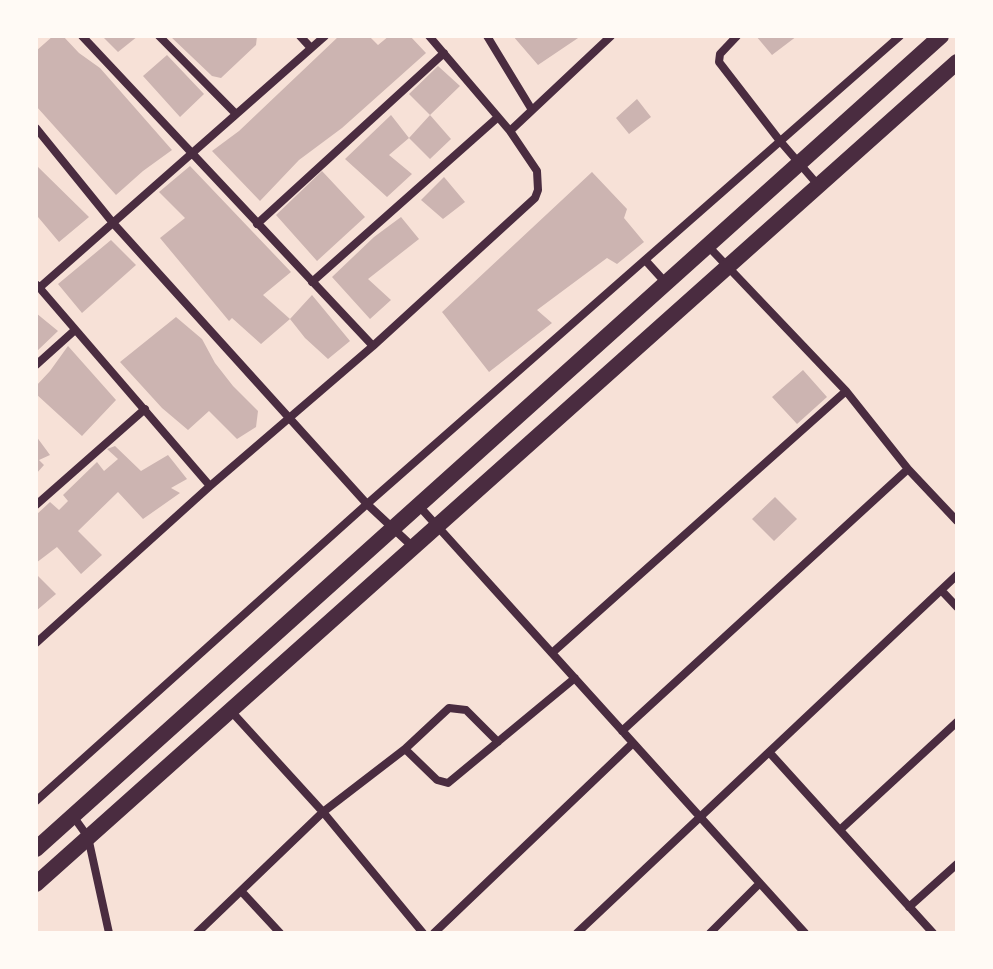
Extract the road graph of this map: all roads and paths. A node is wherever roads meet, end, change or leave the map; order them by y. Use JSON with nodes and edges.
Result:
{"nodes":[{"id":1,"x":82,"y":36,"type":"edge"},
{"id":2,"x":159,"y":36,"type":"edge"},
{"id":3,"x":300,"y":36,"type":"edge"},
{"id":4,"x":325,"y":36,"type":"edge"},
{"id":5,"x":429,"y":36,"type":"edge"},
{"id":6,"x":487,"y":36,"type":"edge"},
{"id":7,"x":900,"y":36,"type":"edge"},
{"id":8,"x":941,"y":36,"type":"edge"},
{"id":9,"x":609,"y":37,"type":"edge"},
{"id":10,"x":733,"y":37,"type":"edge"},
{"id":11,"x":311,"y":48,"type":"junction"},
{"id":12,"x":444,"y":53,"type":"junction"},
{"id":13,"x":957,"y":62,"type":"edge"},
{"id":14,"x":532,"y":110,"type":"junction"},
{"id":15,"x":236,"y":114,"type":"junction"},
{"id":16,"x":497,"y":118,"type":"junction"},
{"id":17,"x":36,"y":128,"type":"edge"},
{"id":18,"x":510,"y":131,"type":"junction"},
{"id":19,"x":780,"y":141,"type":"junction"},
{"id":20,"x":191,"y":154,"type":"junction"},
{"id":21,"x":801,"y":164,"type":"junction"},
{"id":22,"x":819,"y":185,"type":"junction"},
{"id":23,"x":113,"y":223,"type":"junction"},
{"id":24,"x":257,"y":224,"type":"junction"},
{"id":25,"x":707,"y":245,"type":"junction"},
{"id":26,"x":646,"y":261,"type":"junction"},
{"id":27,"x":727,"y":267,"type":"junction"},
{"id":28,"x":312,"y":282,"type":"junction"},
{"id":29,"x":665,"y":282,"type":"junction"},
{"id":30,"x":38,"y":286,"type":"edge"},
{"id":31,"x":75,"y":330,"type":"junction"},
{"id":32,"x":373,"y":346,"type":"junction"},
{"id":33,"x":36,"y":365,"type":"edge"},
{"id":34,"x":846,"y":391,"type":"junction"},
{"id":35,"x":145,"y":409,"type":"junction"},
{"id":36,"x":291,"y":417,"type":"junction"},
{"id":37,"x":908,"y":469,"type":"junction"},
{"id":38,"x":210,"y":486,"type":"junction"},
{"id":39,"x":367,"y":504,"type":"junction"},
{"id":40,"x":36,"y":505,"type":"edge"},
{"id":41,"x":418,"y":505,"type":"junction"},
{"id":42,"x":957,"y":521,"type":"edge"},
{"id":43,"x":436,"y":524,"type":"junction"},
{"id":44,"x":393,"y":528,"type":"junction"},
{"id":45,"x":413,"y":547,"type":"junction"},
{"id":46,"x":957,"y":575,"type":"edge"},
{"id":47,"x":941,"y":590,"type":"junction"},
{"id":48,"x":957,"y":607,"type":"edge"},
{"id":49,"x":36,"y":643,"type":"edge"},
{"id":50,"x":552,"y":653,"type":"junction"},
{"id":51,"x":575,"y":678,"type":"junction"},
{"id":52,"x":229,"y":710,"type":"junction"},
{"id":53,"x":957,"y":722,"type":"edge"},
{"id":54,"x":622,"y":731,"type":"junction"},
{"id":55,"x":498,"y":742,"type":"junction"},
{"id":56,"x":633,"y":743,"type":"junction"},
{"id":57,"x":405,"y":749,"type":"junction"},
{"id":58,"x":769,"y":752,"type":"junction"},
{"id":59,"x":36,"y":801,"type":"edge"},
{"id":60,"x":323,"y":812,"type":"junction"},
{"id":61,"x":73,"y":816,"type":"junction"},
{"id":62,"x":699,"y":817,"type":"junction"},
{"id":63,"x":841,"y":829,"type":"junction"},
{"id":64,"x":88,"y":837,"type":"junction"},
{"id":65,"x":36,"y":849,"type":"edge"},
{"id":66,"x":957,"y":864,"type":"edge"},
{"id":67,"x":36,"y":884,"type":"edge"},
{"id":68,"x":759,"y":884,"type":"junction"},
{"id":69,"x":242,"y":892,"type":"junction"},
{"id":70,"x":909,"y":907,"type":"junction"},
{"id":71,"x":207,"y":929,"type":"edge"},
{"id":72,"x":109,"y":933,"type":"edge"},
{"id":73,"x":197,"y":933,"type":"edge"},
{"id":74,"x":280,"y":933,"type":"edge"},
{"id":75,"x":423,"y":933,"type":"edge"},
{"id":76,"x":434,"y":933,"type":"edge"},
{"id":77,"x":577,"y":933,"type":"edge"},
{"id":78,"x":710,"y":933,"type":"edge"},
{"id":79,"x":805,"y":933,"type":"edge"},
{"id":80,"x":933,"y":933,"type":"edge"}],
"edges":[{"from":1,"to":20,"type":"street"},
{"from":2,"to":15,"type":"street"},
{"from":3,"to":11,"type":"street"},
{"from":4,"to":11,"type":"street"},
{"from":5,"to":12,"type":"street"},
{"from":6,"to":14,"type":"street"},
{"from":7,"to":19,"type":"street"},
{"from":8,"to":21,"type":"main road"},
{"from":9,"to":14,"type":"street"},
{"from":10,"to":19,"type":"street"},
{"from":11,"to":15,"type":"street"},
{"from":12,"to":16,"type":"street"},
{"from":12,"to":24,"type":"street"},
{"from":13,"to":22,"type":"main road"},
{"from":14,"to":18,"type":"street"},
{"from":15,"to":20,"type":"street"},
{"from":16,"to":18,"type":"street"},
{"from":16,"to":28,"type":"street"},
{"from":17,"to":23,"type":"street"},
{"from":18,"to":32,"type":"street"},
{"from":19,"to":21,"type":"street"},
{"from":19,"to":26,"type":"street"},
{"from":20,"to":23,"type":"street"},
{"from":20,"to":24,"type":"street"},
{"from":21,"to":22,"type":"street"},
{"from":21,"to":25,"type":"main road"},
{"from":22,"to":27,"type":"main road"},
{"from":23,"to":30,"type":"street"},
{"from":23,"to":36,"type":"street"},
{"from":24,"to":28,"type":"street"},
{"from":25,"to":27,"type":"street"},
{"from":25,"to":29,"type":"main road"},
{"from":26,"to":29,"type":"street"},
{"from":26,"to":39,"type":"street"},
{"from":27,"to":34,"type":"street"},
{"from":27,"to":43,"type":"main road"},
{"from":28,"to":32,"type":"street"},
{"from":29,"to":41,"type":"main road"},
{"from":30,"to":31,"type":"street"},
{"from":31,"to":33,"type":"street"},
{"from":31,"to":35,"type":"street"},
{"from":32,"to":36,"type":"street"},
{"from":34,"to":37,"type":"street"},
{"from":34,"to":50,"type":"street"},
{"from":35,"to":38,"type":"street"},
{"from":35,"to":40,"type":"street"},
{"from":36,"to":38,"type":"street"},
{"from":36,"to":39,"type":"street"},
{"from":37,"to":42,"type":"street"},
{"from":37,"to":54,"type":"street"},
{"from":38,"to":49,"type":"street"},
{"from":39,"to":44,"type":"street"},
{"from":39,"to":59,"type":"street"},
{"from":41,"to":43,"type":"street"},
{"from":41,"to":44,"type":"main road"},
{"from":43,"to":45,"type":"main road"},
{"from":43,"to":50,"type":"street"},
{"from":44,"to":45,"type":"street"},
{"from":44,"to":61,"type":"main road"},
{"from":45,"to":52,"type":"main road"},
{"from":46,"to":47,"type":"street"},
{"from":47,"to":48,"type":"street"},
{"from":47,"to":58,"type":"street"},
{"from":50,"to":51,"type":"street"},
{"from":51,"to":54,"type":"street"},
{"from":51,"to":55,"type":"street"},
{"from":52,"to":60,"type":"street"},
{"from":52,"to":64,"type":"main road"},
{"from":53,"to":63,"type":"street"},
{"from":54,"to":56,"type":"street"},
{"from":55,"to":57,"type":"street"},
{"from":55,"to":57,"type":"street"},
{"from":56,"to":62,"type":"street"},
{"from":56,"to":76,"type":"street"},
{"from":57,"to":60,"type":"street"},
{"from":58,"to":62,"type":"street"},
{"from":58,"to":63,"type":"street"},
{"from":60,"to":69,"type":"street"},
{"from":60,"to":75,"type":"street"},
{"from":61,"to":64,"type":"street"},
{"from":61,"to":65,"type":"main road"},
{"from":62,"to":68,"type":"street"},
{"from":62,"to":77,"type":"street"},
{"from":63,"to":70,"type":"street"},
{"from":64,"to":67,"type":"main road"},
{"from":64,"to":72,"type":"street"},
{"from":66,"to":70,"type":"street"},
{"from":68,"to":78,"type":"street"},
{"from":68,"to":79,"type":"street"},
{"from":69,"to":71,"type":"street"},
{"from":69,"to":74,"type":"street"},
{"from":70,"to":80,"type":"street"},
{"from":71,"to":73,"type":"street"}]}
